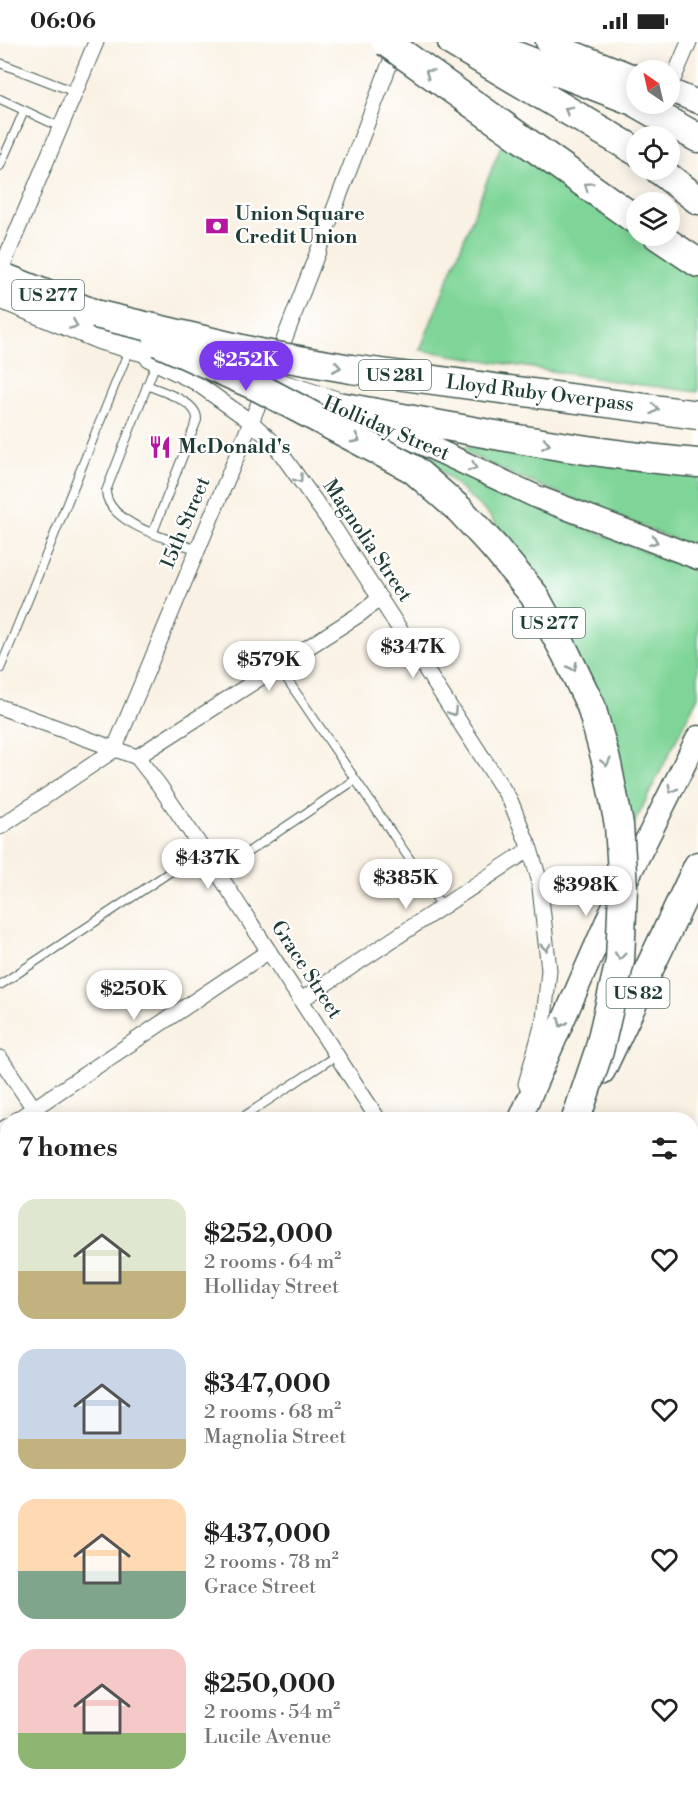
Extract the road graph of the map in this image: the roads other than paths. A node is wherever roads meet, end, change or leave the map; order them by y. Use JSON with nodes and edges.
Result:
{"nodes":[{"id":1,"x":96,"y":42,"type":"edge"},
{"id":2,"x":386,"y":42,"type":"edge"},
{"id":3,"x":399,"y":42,"type":"edge"},
{"id":4,"x":452,"y":42,"type":"edge"},
{"id":5,"x":480,"y":42,"type":"edge"},
{"id":6,"x":550,"y":42,"type":"edge"},
{"id":7,"x":688,"y":42,"type":"edge"},
{"id":8,"x":680,"y":62,"type":"edge"},
{"id":9,"x":0,"y":63,"type":"edge"},
{"id":10,"x":626,"y":73,"type":"edge"},
{"id":11,"x":75,"y":92,"type":"junction"},
{"id":12,"x":680,"y":95,"type":"edge"},
{"id":13,"x":0,"y":99,"type":"edge"},
{"id":14,"x":626,"y":99,"type":"edge"},
{"id":15,"x":698,"y":102,"type":"edge"},
{"id":16,"x":24,"y":111,"type":"junction"},
{"id":17,"x":656,"y":114,"type":"edge"},
{"id":18,"x":60,"y":127,"type":"junction"},
{"id":19,"x":698,"y":138,"type":"edge"},
{"id":20,"x":626,"y":145,"type":"edge"},
{"id":21,"x":0,"y":166,"type":"edge"},
{"id":22,"x":672,"y":180,"type":"edge"},
{"id":23,"x":698,"y":201,"type":"edge"},
{"id":24,"x":626,"y":213,"type":"edge"},
{"id":25,"x":674,"y":246,"type":"edge"},
{"id":26,"x":698,"y":262,"type":"edge"},
{"id":27,"x":0,"y":274,"type":"edge"},
{"id":28,"x":0,"y":295,"type":"edge"},
{"id":29,"x":99,"y":326,"type":"junction"},
{"id":30,"x":129,"y":350,"type":"junction"},
{"id":31,"x":156,"y":363,"type":"junction"},
{"id":32,"x":267,"y":383,"type":"junction"},
{"id":33,"x":147,"y":385,"type":"junction"},
{"id":34,"x":344,"y":407,"type":"junction"},
{"id":35,"x":698,"y":415,"type":"edge"},
{"id":36,"x":251,"y":422,"type":"junction"},
{"id":37,"x":698,"y":463,"type":"edge"},
{"id":38,"x":153,"y":532,"type":"junction"},
{"id":39,"x":198,"y":550,"type":"junction"},
{"id":40,"x":698,"y":558,"type":"edge"},
{"id":41,"x":380,"y":598,"type":"junction"},
{"id":42,"x":278,"y":666,"type":"junction"},
{"id":43,"x":0,"y":669,"type":"edge"},
{"id":44,"x":0,"y":707,"type":"edge"},
{"id":45,"x":698,"y":737,"type":"edge"},
{"id":46,"x":114,"y":750,"type":"junction"},
{"id":47,"x":137,"y":757,"type":"junction"},
{"id":48,"x":355,"y":780,"type":"junction"},
{"id":49,"x":0,"y":826,"type":"edge"},
{"id":50,"x":530,"y":849,"type":"junction"},
{"id":51,"x":203,"y":850,"type":"junction"},
{"id":52,"x":698,"y":866,"type":"edge"},
{"id":53,"x":217,"y":873,"type":"junction"},
{"id":54,"x":441,"y":905,"type":"junction"},
{"id":55,"x":268,"y":951,"type":"junction"},
{"id":56,"x":0,"y":985,"type":"edge"},
{"id":57,"x":301,"y":1000,"type":"junction"},
{"id":58,"x":337,"y":1055,"type":"junction"},
{"id":59,"x":0,"y":1058,"type":"edge"},
{"id":60,"x":36,"y":1112,"type":"edge"},
{"id":61,"x":40,"y":1112,"type":"edge"},
{"id":62,"x":251,"y":1112,"type":"edge"},
{"id":63,"x":374,"y":1112,"type":"edge"},
{"id":64,"x":515,"y":1112,"type":"edge"},
{"id":65,"x":523,"y":1112,"type":"edge"},
{"id":66,"x":579,"y":1112,"type":"edge"},
{"id":67,"x":580,"y":1112,"type":"edge"}],
"edges":[{"from":1,"to":11,"type":"street"},
{"from":24,"to":2,"type":"highway","one_way":true,"bridge":true},
{"from":3,"to":32,"type":"street","name":"15th Street"},
{"from":20,"to":4,"type":"highway","one_way":true},
{"from":5,"to":14,"type":"highway"},
{"from":6,"to":10,"type":"main road"},
{"from":7,"to":8,"type":"street"},
{"from":9,"to":11,"type":"lane"},
{"from":11,"to":18,"type":"street"},
{"from":12,"to":15,"type":"main road"},
{"from":13,"to":16,"type":"lane"},
{"from":16,"to":18,"type":"lane"},
{"from":16,"to":21,"type":"lane"},
{"from":17,"to":19,"type":"highway"},
{"from":18,"to":27,"type":"street"},
{"from":22,"to":23,"type":"highway"},
{"from":25,"to":26,"type":"highway"},
{"from":27,"to":29,"type":"highway","name":"Lloyd Ruby Overpass","number":"US 277"},
{"from":28,"to":29,"type":"main road","name":"Holliday Street","one_way":true},
{"from":29,"to":30,"type":"street","name":"Magnolia Street"},
{"from":29,"to":32,"type":"main road","name":"Holliday Street"},
{"from":29,"to":35,"type":"highway","name":"Lloyd Ruby Overpass","number":"US 281","one_way":true,"bridge":true},
{"from":29,"to":66,"type":"highway","number":"US 277","one_way":true,"bridge":true},
{"from":30,"to":31,"type":"street","name":"Magnolia Street"},
{"from":30,"to":43,"type":"lane"},
{"from":31,"to":33,"type":"lane"},
{"from":31,"to":36,"type":"street","name":"Magnolia Street"},
{"from":32,"to":34,"type":"main road","name":"Holliday Street"},
{"from":32,"to":36,"type":"street","name":"15th Street"},
{"from":33,"to":38,"type":"lane"},
{"from":33,"to":38,"type":"lane"},
{"from":34,"to":37,"type":"highway","one_way":true},
{"from":34,"to":40,"type":"main road","name":"Holliday Street","one_way":true},
{"from":36,"to":39,"type":"street","name":"15th Street"},
{"from":36,"to":41,"type":"street","name":"Magnolia Street","one_way":true},
{"from":38,"to":39,"type":"lane"},
{"from":39,"to":46,"type":"street","name":"15th Street"},
{"from":41,"to":42,"type":"street"},
{"from":41,"to":50,"type":"street","name":"Magnolia Street","one_way":true},
{"from":42,"to":47,"type":"street"},
{"from":42,"to":48,"type":"lane"},
{"from":44,"to":46,"type":"street"},
{"from":45,"to":65,"type":"main road","one_way":true},
{"from":46,"to":47,"type":"street"},
{"from":46,"to":49,"type":"street"},
{"from":47,"to":51,"type":"street","name":"Grace Street"},
{"from":48,"to":53,"type":"lane"},
{"from":48,"to":54,"type":"lane"},
{"from":50,"to":54,"type":"street"},
{"from":50,"to":64,"type":"street","name":"Magnolia Street","one_way":true},
{"from":51,"to":53,"type":"street","name":"Grace Street"},
{"from":51,"to":56,"type":"lane"},
{"from":52,"to":67,"type":"highway","number":"US 82","bridge":true},
{"from":53,"to":55,"type":"street","name":"Grace Street"},
{"from":54,"to":57,"type":"street"},
{"from":55,"to":57,"type":"street","name":"Grace Street"},
{"from":55,"to":61,"type":"street"},
{"from":57,"to":58,"type":"street","name":"Grace Street"},
{"from":58,"to":62,"type":"lane"},
{"from":58,"to":63,"type":"street","name":"Grace Street"},
{"from":59,"to":60,"type":"street"}]}
